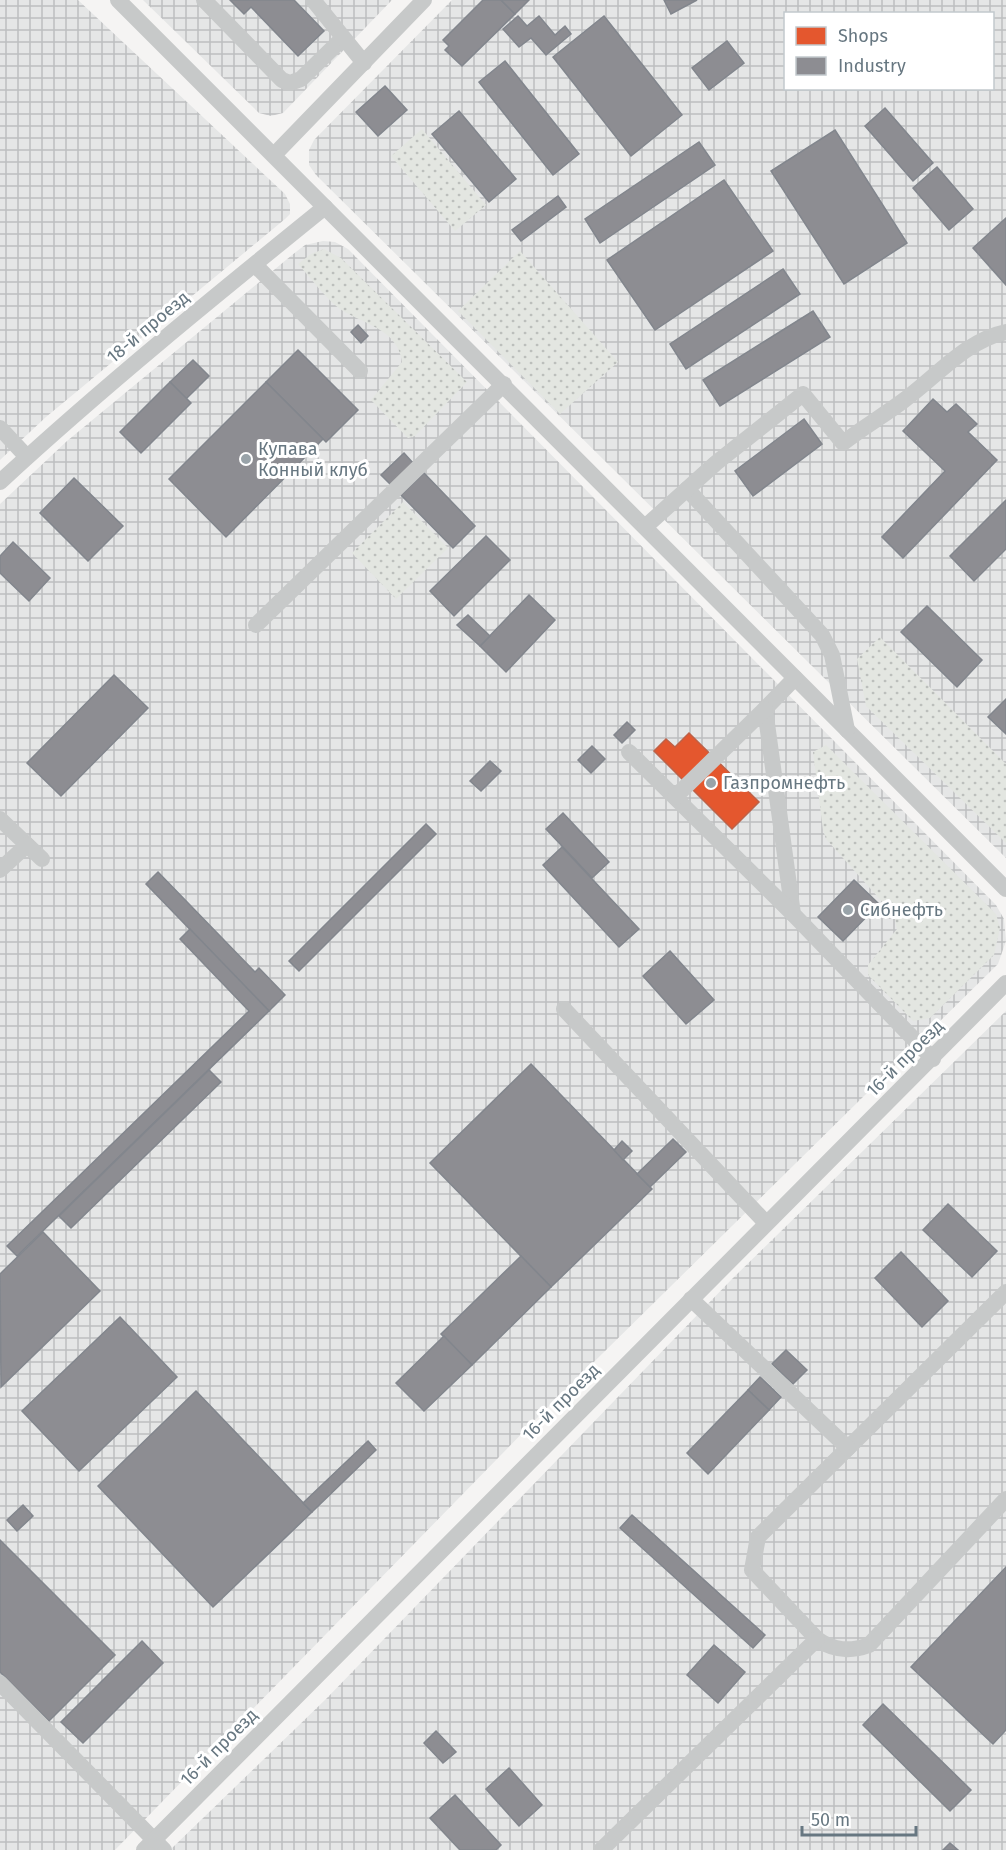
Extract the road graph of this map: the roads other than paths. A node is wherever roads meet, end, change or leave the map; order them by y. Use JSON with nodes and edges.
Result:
{"nodes":[{"id":1,"x":118,"y":0,"type":"edge"},
{"id":2,"x":204,"y":0,"type":"edge"},
{"id":3,"x":313,"y":0,"type":"edge"},
{"id":4,"x":424,"y":0,"type":"edge"},
{"id":5,"x":344,"y":38,"type":"junction"},
{"id":6,"x":364,"y":63,"type":"junction"},
{"id":7,"x":274,"y":155,"type":"junction"},
{"id":8,"x":325,"y":207,"type":"junction"},
{"id":9,"x":255,"y":265,"type":"junction"},
{"id":10,"x":1006,"y":332,"type":"edge"},
{"id":11,"x":360,"y":371,"type":"dead end"},
{"id":12,"x":504,"y":384,"type":"junction"},
{"id":13,"x":0,"y":428,"type":"edge"},
{"id":14,"x":27,"y":457,"type":"junction"},
{"id":15,"x":0,"y":482,"type":"edge"},
{"id":16,"x":687,"y":489,"type":"junction"},
{"id":17,"x":645,"y":527,"type":"junction"},
{"id":18,"x":256,"y":625,"type":"dead end"},
{"id":19,"x":795,"y":678,"type":"junction"},
{"id":20,"x":765,"y":709,"type":"junction"},
{"id":21,"x":847,"y":731,"type":"junction"},
{"id":22,"x":629,"y":752,"type":"dead end"},
{"id":23,"x":675,"y":798,"type":"junction"},
{"id":24,"x":0,"y":819,"type":"edge"},
{"id":25,"x":27,"y":845,"type":"junction"},
{"id":26,"x":42,"y":859,"type":"dead end"},
{"id":27,"x":0,"y":870,"type":"edge"},
{"id":28,"x":1006,"y":889,"type":"edge"},
{"id":29,"x":793,"y":915,"type":"junction"},
{"id":30,"x":1006,"y":983,"type":"edge"},
{"id":31,"x":564,"y":1009,"type":"dead end"},
{"id":32,"x":933,"y":1059,"type":"junction"},
{"id":33,"x":766,"y":1223,"type":"junction"},
{"id":34,"x":1006,"y":1292,"type":"edge"},
{"id":35,"x":691,"y":1299,"type":"junction"},
{"id":36,"x":848,"y":1448,"type":"junction"},
{"id":37,"x":1006,"y":1498,"type":"edge"},
{"id":38,"x":817,"y":1639,"type":"junction"},
{"id":39,"x":0,"y":1683,"type":"edge"},
{"id":40,"x":154,"y":1846,"type":"edge"},
{"id":41,"x":601,"y":1850,"type":"edge"}],
"edges":[{"from":1,"to":7,"type":"street"},
{"from":2,"to":5,"type":"street"},
{"from":3,"to":5,"type":"street"},
{"from":4,"to":6,"type":"street"},
{"from":5,"to":6,"type":"street"},
{"from":6,"to":7,"type":"street"},
{"from":7,"to":8,"type":"street"},
{"from":8,"to":9,"type":"street","name":"18-й проезд"},
{"from":8,"to":12,"type":"street"},
{"from":9,"to":11,"type":"street"},
{"from":9,"to":14,"type":"street","name":"18-й проезд"},
{"from":10,"to":16,"type":"street"},
{"from":12,"to":17,"type":"street"},
{"from":12,"to":18,"type":"street"},
{"from":13,"to":14,"type":"street"},
{"from":14,"to":15,"type":"street","name":"18-й проезд"},
{"from":16,"to":17,"type":"street"},
{"from":16,"to":21,"type":"street"},
{"from":17,"to":19,"type":"street"},
{"from":19,"to":20,"type":"street"},
{"from":19,"to":21,"type":"street"},
{"from":20,"to":23,"type":"street"},
{"from":20,"to":29,"type":"street"},
{"from":21,"to":28,"type":"street"},
{"from":22,"to":23,"type":"street"},
{"from":23,"to":29,"type":"street"},
{"from":24,"to":25,"type":"street"},
{"from":25,"to":26,"type":"street"},
{"from":25,"to":27,"type":"street"},
{"from":29,"to":32,"type":"street"},
{"from":30,"to":32,"type":"street","name":"16-й проезд"},
{"from":31,"to":33,"type":"street"},
{"from":32,"to":33,"type":"street","name":"16-й проезд"},
{"from":33,"to":35,"type":"street","name":"16-й проезд"},
{"from":34,"to":36,"type":"street"},
{"from":35,"to":36,"type":"street"},
{"from":35,"to":40,"type":"street","name":"16-й проезд"},
{"from":36,"to":38,"type":"street"},
{"from":37,"to":38,"type":"street"},
{"from":38,"to":41,"type":"street"},
{"from":39,"to":40,"type":"street"}]}
